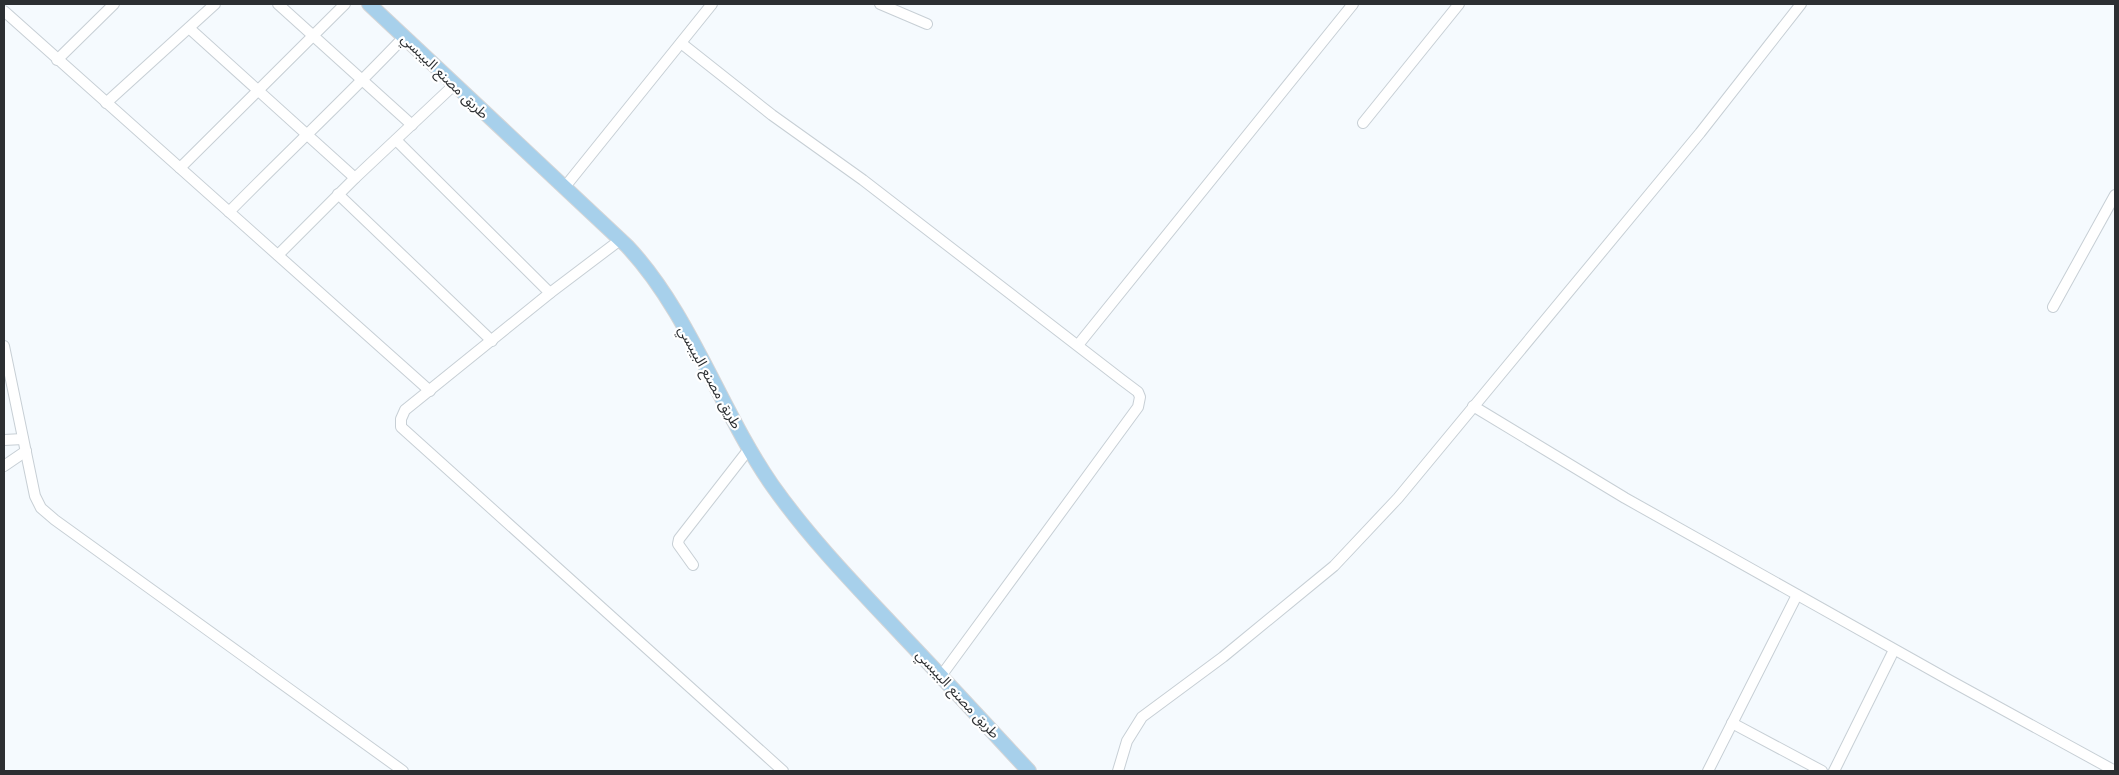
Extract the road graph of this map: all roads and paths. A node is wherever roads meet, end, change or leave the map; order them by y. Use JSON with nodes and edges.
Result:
{"nodes":[{"id":1,"x":114,"y":4,"type":"edge"},
{"id":2,"x":215,"y":4,"type":"edge"},
{"id":3,"x":278,"y":4,"type":"edge"},
{"id":4,"x":344,"y":4,"type":"edge"},
{"id":5,"x":369,"y":4,"type":"edge"},
{"id":6,"x":712,"y":4,"type":"edge"},
{"id":7,"x":880,"y":4,"type":"edge"},
{"id":8,"x":1353,"y":4,"type":"edge"},
{"id":9,"x":1459,"y":4,"type":"edge"},
{"id":10,"x":1801,"y":4,"type":"edge"},
{"id":11,"x":4,"y":11,"type":"edge"},
{"id":12,"x":927,"y":24,"type":"dead end"},
{"id":13,"x":189,"y":28,"type":"junction"},
{"id":14,"x":313,"y":37,"type":"junction"},
{"id":15,"x":404,"y":37,"type":"junction"},
{"id":16,"x":681,"y":43,"type":"junction"},
{"id":17,"x":57,"y":60,"type":"junction"},
{"id":18,"x":362,"y":81,"type":"junction"},
{"id":19,"x":454,"y":85,"type":"junction"},
{"id":20,"x":259,"y":91,"type":"junction"},
{"id":21,"x":106,"y":103,"type":"junction"},
{"id":22,"x":1364,"y":122,"type":"dead end"},
{"id":23,"x":412,"y":125,"type":"junction"},
{"id":24,"x":306,"y":134,"type":"junction"},
{"id":25,"x":396,"y":140,"type":"junction"},
{"id":26,"x":180,"y":168,"type":"junction"},
{"id":27,"x":355,"y":178,"type":"junction"},
{"id":28,"x":564,"y":188,"type":"junction"},
{"id":29,"x":338,"y":194,"type":"junction"},
{"id":30,"x":2115,"y":195,"type":"edge"},
{"id":31,"x":229,"y":212,"type":"junction"},
{"id":32,"x":620,"y":240,"type":"junction"},
{"id":33,"x":278,"y":255,"type":"junction"},
{"id":34,"x":550,"y":293,"type":"junction"},
{"id":35,"x":2053,"y":307,"type":"dead end"},
{"id":36,"x":492,"y":341,"type":"junction"},
{"id":37,"x":1078,"y":345,"type":"junction"},
{"id":38,"x":4,"y":352,"type":"edge"},
{"id":39,"x":430,"y":391,"type":"junction"},
{"id":40,"x":1473,"y":406,"type":"junction"},
{"id":41,"x":23,"y":439,"type":"junction"},
{"id":42,"x":4,"y":440,"type":"edge"},
{"id":43,"x":750,"y":449,"type":"junction"},
{"id":44,"x":26,"y":451,"type":"junction"},
{"id":45,"x":4,"y":466,"type":"edge"},
{"id":46,"x":693,"y":566,"type":"dead end"},
{"id":47,"x":1797,"y":595,"type":"junction"},
{"id":48,"x":1894,"y":650,"type":"junction"},
{"id":49,"x":942,"y":676,"type":"junction"},
{"id":50,"x":1732,"y":723,"type":"junction"},
{"id":51,"x":1025,"y":770,"type":"edge"},
{"id":52,"x":403,"y":771,"type":"edge"},
{"id":53,"x":783,"y":771,"type":"edge"},
{"id":54,"x":1118,"y":771,"type":"edge"},
{"id":55,"x":1708,"y":771,"type":"edge"},
{"id":56,"x":1822,"y":771,"type":"edge"},
{"id":57,"x":1834,"y":771,"type":"edge"},
{"id":58,"x":2115,"y":771,"type":"edge"}],
"edges":[{"from":1,"to":17,"type":"street"},
{"from":2,"to":13,"type":"street"},
{"from":3,"to":14,"type":"street"},
{"from":4,"to":14,"type":"street"},
{"from":5,"to":15,"type":"main road","name":"طريق مصنع البيبسي"},
{"from":6,"to":16,"type":"street"},
{"from":7,"to":12,"type":"street"},
{"from":8,"to":37,"type":"street"},
{"from":9,"to":22,"type":"street"},
{"from":10,"to":40,"type":"street"},
{"from":11,"to":17,"type":"street"},
{"from":13,"to":20,"type":"street"},
{"from":13,"to":21,"type":"street"},
{"from":14,"to":18,"type":"street"},
{"from":14,"to":20,"type":"street"},
{"from":15,"to":18,"type":"street"},
{"from":15,"to":19,"type":"main road","name":"طريق مصنع البيبسي"},
{"from":16,"to":28,"type":"street"},
{"from":16,"to":37,"type":"street"},
{"from":17,"to":21,"type":"street"},
{"from":18,"to":23,"type":"street"},
{"from":18,"to":24,"type":"street"},
{"from":19,"to":23,"type":"street"},
{"from":19,"to":28,"type":"main road","name":"طريق مصنع البيبسي"},
{"from":20,"to":24,"type":"street"},
{"from":20,"to":26,"type":"street"},
{"from":21,"to":26,"type":"street"},
{"from":23,"to":25,"type":"street"},
{"from":24,"to":27,"type":"street"},
{"from":24,"to":31,"type":"street"},
{"from":25,"to":27,"type":"street"},
{"from":25,"to":34,"type":"street"},
{"from":26,"to":31,"type":"street"},
{"from":27,"to":29,"type":"street"},
{"from":28,"to":32,"type":"main road","name":"طريق مصنع البيبسي"},
{"from":29,"to":33,"type":"street"},
{"from":29,"to":36,"type":"street"},
{"from":30,"to":35,"type":"street"},
{"from":31,"to":33,"type":"street"},
{"from":32,"to":34,"type":"street"},
{"from":32,"to":43,"type":"main road","name":"طريق مصنع البيبسي"},
{"from":33,"to":39,"type":"street"},
{"from":34,"to":36,"type":"street"},
{"from":36,"to":39,"type":"street"},
{"from":37,"to":49,"type":"street"},
{"from":38,"to":41,"type":"street"},
{"from":39,"to":53,"type":"street"},
{"from":40,"to":47,"type":"street"},
{"from":40,"to":54,"type":"street"},
{"from":41,"to":42,"type":"street"},
{"from":41,"to":44,"type":"street"},
{"from":43,"to":46,"type":"street"},
{"from":43,"to":49,"type":"main road","name":"طريق مصنع البيبسي"},
{"from":44,"to":45,"type":"street"},
{"from":44,"to":52,"type":"street"},
{"from":47,"to":48,"type":"street"},
{"from":47,"to":50,"type":"street"},
{"from":48,"to":57,"type":"street"},
{"from":48,"to":58,"type":"street"},
{"from":49,"to":51,"type":"main road","name":"طريق مصنع البيبسي"},
{"from":50,"to":55,"type":"street"},
{"from":50,"to":56,"type":"street"}]}
